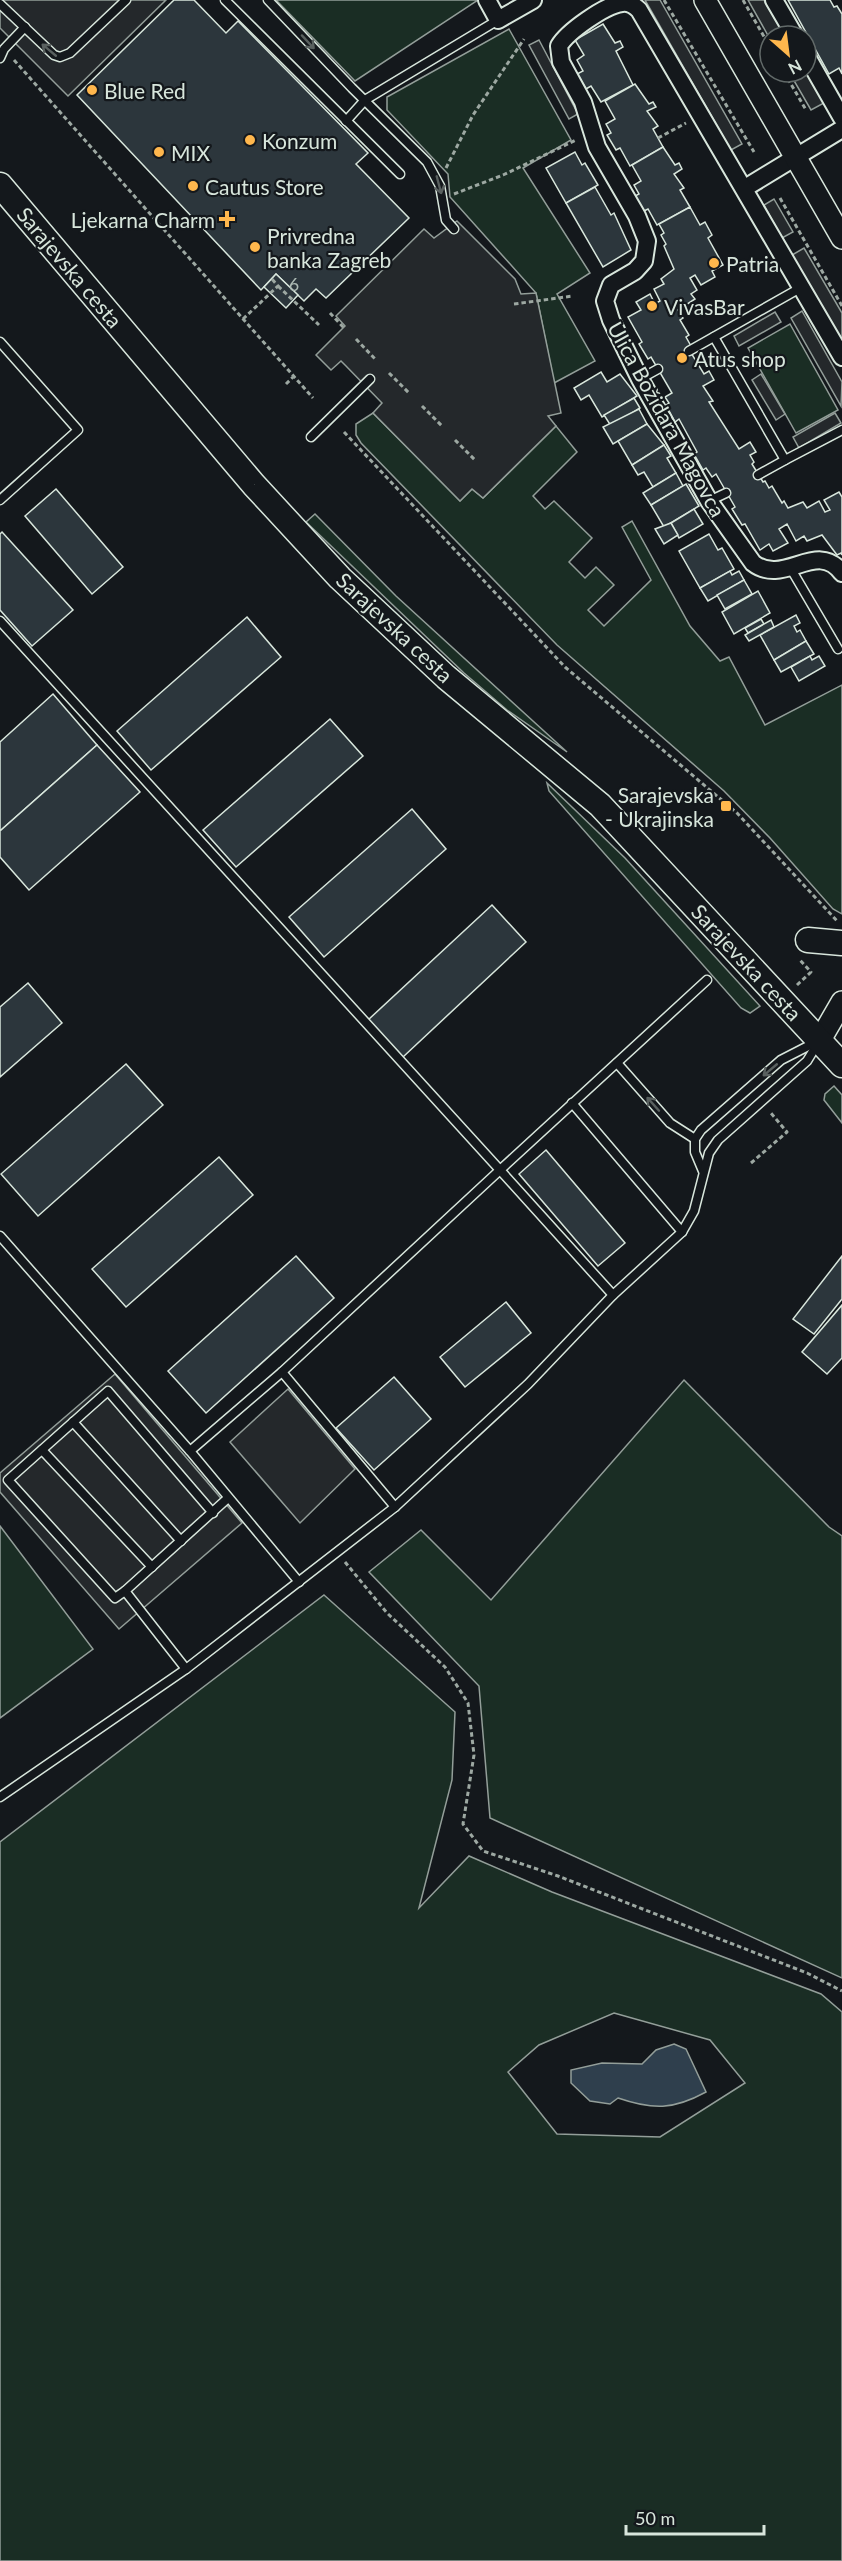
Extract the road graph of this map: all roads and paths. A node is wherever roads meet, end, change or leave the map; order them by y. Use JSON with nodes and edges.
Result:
{"nodes":[{"id":1,"x":126,"y":0,"type":"edge"},
{"id":2,"x":225,"y":0,"type":"edge"},
{"id":3,"x":268,"y":0,"type":"edge"},
{"id":4,"x":487,"y":0,"type":"edge"},
{"id":5,"x":533,"y":0,"type":"edge"},
{"id":6,"x":664,"y":0,"type":"edge"},
{"id":7,"x":705,"y":0,"type":"edge"},
{"id":8,"x":743,"y":0,"type":"edge"},
{"id":9,"x":774,"y":0,"type":"edge"},
{"id":10,"x":0,"y":4,"type":"edge"},
{"id":11,"x":498,"y":20,"type":"junction"},
{"id":12,"x":788,"y":24,"type":"edge"},
{"id":13,"x":758,"y":26,"type":"edge"},
{"id":14,"x":25,"y":27,"type":"junction"},
{"id":15,"x":525,"y":39,"type":"dead end"},
{"id":16,"x":4,"y":55,"type":"edge"},
{"id":17,"x":818,"y":76,"type":"edge"},
{"id":18,"x":791,"y":84,"type":"edge"},
{"id":19,"x":365,"y":100,"type":"junction"},
{"id":20,"x":806,"y":110,"type":"dead end"},
{"id":21,"x":842,"y":118,"type":"edge"},
{"id":22,"x":690,"y":120,"type":"dead end"},
{"id":23,"x":346,"y":121,"type":"junction"},
{"id":24,"x":842,"y":129,"type":"edge"},
{"id":25,"x":658,"y":138,"type":"dead end"},
{"id":26,"x":578,"y":139,"type":"dead end"},
{"id":27,"x":754,"y":152,"type":"dead end"},
{"id":28,"x":796,"y":158,"type":"junction"},
{"id":29,"x":400,"y":174,"type":"dead end"},
{"id":30,"x":444,"y":176,"type":"dead end"},
{"id":31,"x":0,"y":185,"type":"edge"},
{"id":32,"x":745,"y":188,"type":"junction"},
{"id":33,"x":448,"y":198,"type":"dead end"},
{"id":34,"x":780,"y":198,"type":"dead end"},
{"id":35,"x":454,"y":230,"type":"dead end"},
{"id":36,"x":842,"y":238,"type":"edge"},
{"id":37,"x":272,"y":279,"type":"dead end"},
{"id":38,"x":278,"y":286,"type":"junction"},
{"id":39,"x":802,"y":287,"type":"junction"},
{"id":40,"x":573,"y":296,"type":"dead end"},
{"id":41,"x":514,"y":304,"type":"dead end"},
{"id":42,"x":842,"y":306,"type":"edge"},
{"id":43,"x":330,"y":313,"type":"dead end"},
{"id":44,"x":243,"y":319,"type":"junction"},
{"id":45,"x":319,"y":325,"type":"dead end"},
{"id":46,"x":344,"y":328,"type":"dead end"},
{"id":47,"x":714,"y":337,"type":"junction"},
{"id":48,"x":356,"y":339,"type":"dead end"},
{"id":49,"x":0,"y":342,"type":"edge"},
{"id":50,"x":689,"y":351,"type":"dead end"},
{"id":51,"x":842,"y":357,"type":"edge"},
{"id":52,"x":376,"y":360,"type":"dead end"},
{"id":53,"x":658,"y":369,"type":"dead end"},
{"id":54,"x":389,"y":373,"type":"dead end"},
{"id":55,"x":294,"y":377,"type":"junction"},
{"id":56,"x":370,"y":379,"type":"dead end"},
{"id":57,"x":640,"y":380,"type":"junction"},
{"id":58,"x":286,"y":384,"type":"dead end"},
{"id":59,"x":410,"y":394,"type":"dead end"},
{"id":60,"x":313,"y":398,"type":"dead end"},
{"id":61,"x":422,"y":406,"type":"dead end"},
{"id":62,"x":443,"y":427,"type":"dead end"},
{"id":63,"x":842,"y":430,"type":"edge"},
{"id":64,"x":344,"y":432,"type":"dead end"},
{"id":65,"x":311,"y":437,"type":"dead end"},
{"id":66,"x":455,"y":440,"type":"dead end"},
{"id":67,"x":785,"y":460,"type":"junction"},
{"id":68,"x":476,"y":461,"type":"dead end"},
{"id":69,"x":758,"y":475,"type":"dead end"},
{"id":70,"x":726,"y":493,"type":"dead end"},
{"id":71,"x":0,"y":500,"type":"edge"},
{"id":72,"x":709,"y":501,"type":"junction"},
{"id":73,"x":791,"y":568,"type":"junction"},
{"id":74,"x":842,"y":573,"type":"edge"},
{"id":75,"x":0,"y":621,"type":"edge"},
{"id":76,"x":838,"y":649,"type":"dead end"},
{"id":77,"x":828,"y":913,"type":"junction"},
{"id":78,"x":824,"y":917,"type":"dead end"},
{"id":79,"x":842,"y":925,"type":"edge"},
{"id":80,"x":808,"y":940,"type":"dead end"},
{"id":81,"x":842,"y":943,"type":"edge"},
{"id":82,"x":707,"y":980,"type":"dead end"},
{"id":83,"x":842,"y":1002,"type":"edge"},
{"id":84,"x":842,"y":1028,"type":"edge"},
{"id":85,"x":831,"y":1039,"type":"edge"},
{"id":86,"x":616,"y":1063,"type":"junction"},
{"id":87,"x":842,"y":1065,"type":"edge"},
{"id":88,"x":572,"y":1103,"type":"junction"},
{"id":89,"x":766,"y":1108,"type":"dead end"},
{"id":90,"x":695,"y":1139,"type":"junction"},
{"id":91,"x":751,"y":1163,"type":"dead end"},
{"id":92,"x":500,"y":1170,"type":"junction"},
{"id":93,"x":704,"y":1172,"type":"junction"},
{"id":94,"x":682,"y":1232,"type":"junction"},
{"id":95,"x":0,"y":1236,"type":"edge"},
{"id":96,"x":613,"y":1295,"type":"junction"},
{"id":97,"x":282,"y":1372,"type":"junction"},
{"id":98,"x":74,"y":1422,"type":"junction"},
{"id":99,"x":42,"y":1450,"type":"junction"},
{"id":100,"x":190,"y":1451,"type":"junction"},
{"id":101,"x":228,"y":1498,"type":"junction"},
{"id":102,"x":395,"y":1507,"type":"junction"},
{"id":103,"x":213,"y":1512,"type":"junction"},
{"id":104,"x":181,"y":1541,"type":"junction"},
{"id":105,"x":336,"y":1552,"type":"junction"},
{"id":106,"x":152,"y":1567,"type":"junction"},
{"id":107,"x":299,"y":1582,"type":"junction"},
{"id":108,"x":125,"y":1591,"type":"junction"},
{"id":109,"x":186,"y":1669,"type":"junction"},
{"id":110,"x":0,"y":1797,"type":"edge"},
{"id":111,"x":842,"y":1991,"type":"edge"}],
"edges":[{"from":1,"to":14,"type":"lane","one_way":true},
{"from":2,"to":23,"type":"lane"},
{"from":3,"to":19,"type":"lane","one_way":true},
{"from":4,"to":11,"type":"street"},
{"from":5,"to":11,"type":"street"},
{"from":6,"to":27,"type":"path"},
{"from":7,"to":28,"type":"street"},
{"from":8,"to":13,"type":"path"},
{"from":9,"to":12,"type":"street"},
{"from":10,"to":14,"type":"lane"},
{"from":11,"to":19,"type":"lane"},
{"from":14,"to":16,"type":"lane"},
{"from":15,"to":30,"type":"path"},
{"from":16,"to":44,"type":"path"},
{"from":17,"to":21,"type":"street"},
{"from":18,"to":20,"type":"path"},
{"from":19,"to":23,"type":"lane"},
{"from":19,"to":35,"type":"lane","one_way":true},
{"from":22,"to":25,"type":"path"},
{"from":23,"to":29,"type":"lane"},
{"from":24,"to":28,"type":"street"},
{"from":26,"to":33,"type":"path"},
{"from":28,"to":32,"type":"street"},
{"from":28,"to":36,"type":"street"},
{"from":31,"to":85,"type":"main road","name":"Sarajevska cesta"},
{"from":32,"to":39,"type":"street","name":"Ulica Božidara Magovca"},
{"from":32,"to":57,"type":"street","name":"Ulica Božidara Magovca"},
{"from":34,"to":42,"type":"path"},
{"from":37,"to":38,"type":"path"},
{"from":38,"to":44,"type":"path"},
{"from":38,"to":45,"type":"path"},
{"from":39,"to":47,"type":"lane"},
{"from":39,"to":51,"type":"street","name":"Ulica Božidara Magovca"},
{"from":40,"to":41,"type":"path"},
{"from":43,"to":46,"type":"path"},
{"from":44,"to":55,"type":"path"},
{"from":47,"to":50,"type":"lane"},
{"from":47,"to":67,"type":"lane"},
{"from":48,"to":52,"type":"path"},
{"from":49,"to":71,"type":"lane"},
{"from":53,"to":57,"type":"lane"},
{"from":54,"to":59,"type":"path"},
{"from":55,"to":58,"type":"path"},
{"from":55,"to":60,"type":"path"},
{"from":56,"to":65,"type":"lane"},
{"from":57,"to":72,"type":"street","name":"Ulica Božidara Magovca"},
{"from":61,"to":62,"type":"path"},
{"from":63,"to":67,"type":"lane"},
{"from":64,"to":77,"type":"path"},
{"from":66,"to":68,"type":"path"},
{"from":67,"to":69,"type":"lane"},
{"from":70,"to":72,"type":"lane"},
{"from":72,"to":73,"type":"street","name":"Ulica Božidara Magovca"},
{"from":73,"to":74,"type":"street","name":"Ulica Božidara Magovca"},
{"from":73,"to":76,"type":"lane"},
{"from":75,"to":92,"type":"lane"},
{"from":77,"to":78,"type":"path"},
{"from":77,"to":79,"type":"path"},
{"from":80,"to":81,"type":"main road"},
{"from":82,"to":86,"type":"lane"},
{"from":83,"to":85,"type":"street"},
{"from":84,"to":85,"type":"street"},
{"from":85,"to":87,"type":"main road","name":"Sarajevska cesta"},
{"from":85,"to":90,"type":"lane","one_way":true},
{"from":85,"to":93,"type":"lane"},
{"from":86,"to":88,"type":"lane"},
{"from":90,"to":86,"type":"lane","one_way":true},
{"from":88,"to":92,"type":"lane"},
{"from":88,"to":94,"type":"lane"},
{"from":89,"to":91,"type":"path"},
{"from":90,"to":93,"type":"lane"},
{"from":92,"to":96,"type":"lane"},
{"from":92,"to":97,"type":"lane"},
{"from":93,"to":94,"type":"lane"},
{"from":94,"to":96,"type":"lane"},
{"from":95,"to":100,"type":"lane"},
{"from":96,"to":102,"type":"lane"},
{"from":97,"to":100,"type":"lane"},
{"from":97,"to":102,"type":"lane"},
{"from":98,"to":99,"type":"lane"},
{"from":98,"to":103,"type":"lane"},
{"from":98,"to":104,"type":"lane"},
{"from":99,"to":106,"type":"lane"},
{"from":99,"to":108,"type":"lane"},
{"from":100,"to":101,"type":"lane"},
{"from":101,"to":103,"type":"lane"},
{"from":101,"to":107,"type":"lane"},
{"from":102,"to":105,"type":"lane"},
{"from":103,"to":104,"type":"lane"},
{"from":104,"to":106,"type":"lane"},
{"from":105,"to":107,"type":"lane"},
{"from":105,"to":111,"type":"path"},
{"from":106,"to":108,"type":"lane"},
{"from":107,"to":109,"type":"lane"},
{"from":108,"to":109,"type":"lane"},
{"from":109,"to":110,"type":"lane"}]}
